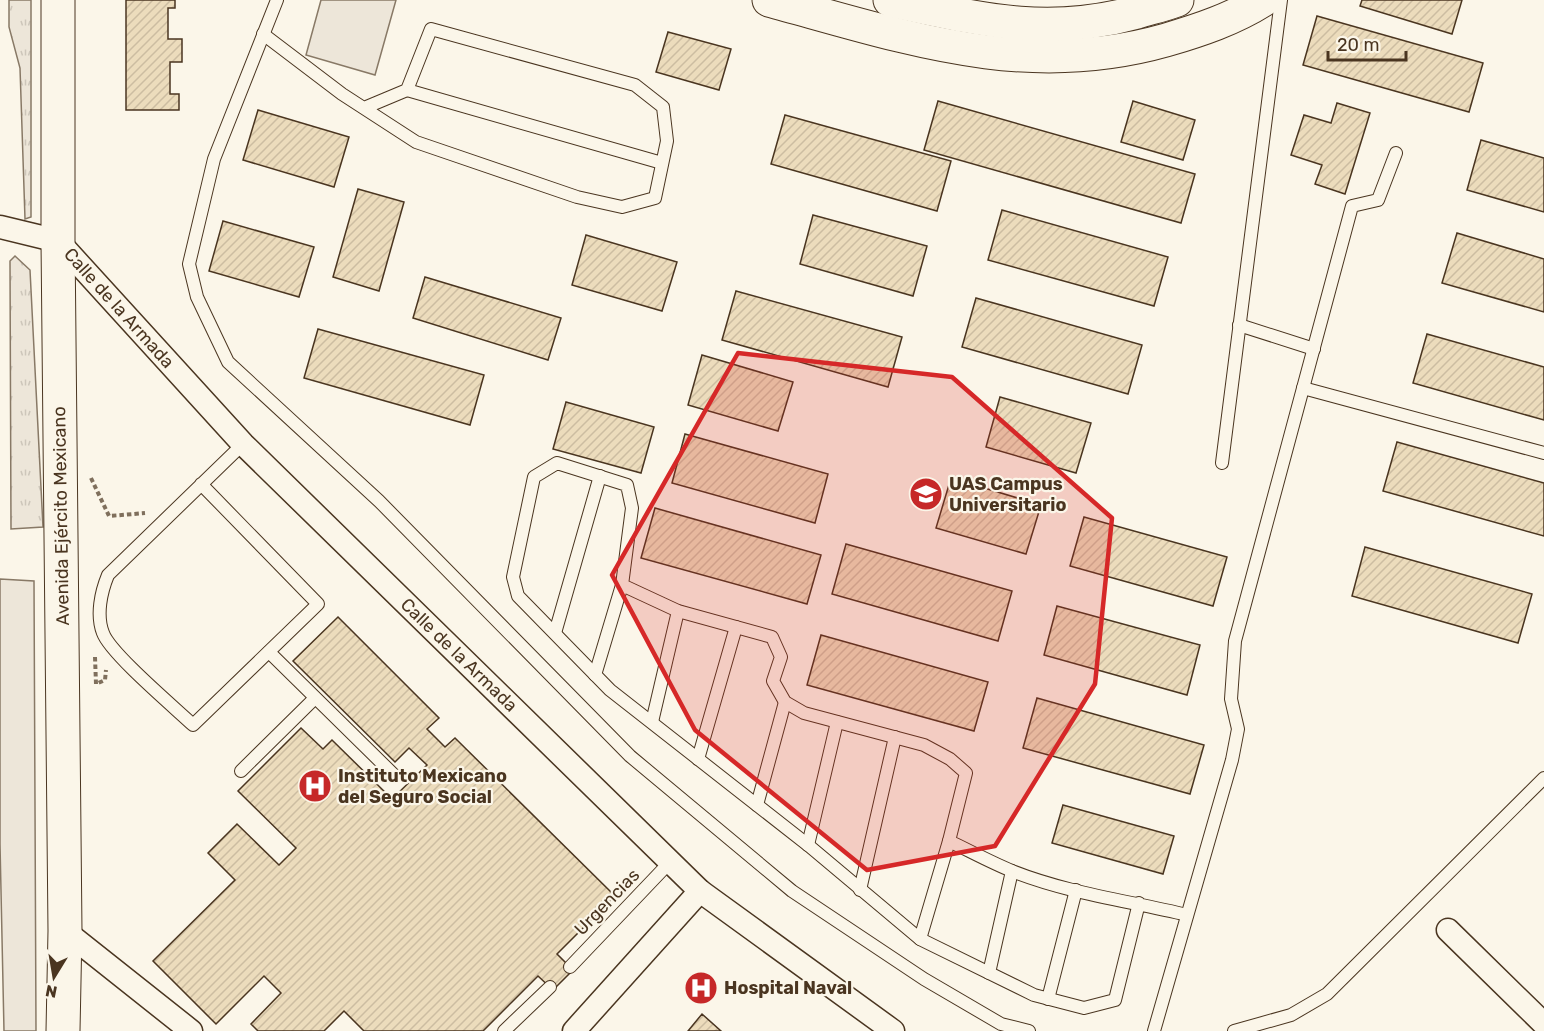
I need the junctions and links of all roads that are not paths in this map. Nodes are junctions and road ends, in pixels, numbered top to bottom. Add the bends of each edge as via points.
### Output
1 (58, 0) edge
2 (277, 0) edge
3 (769, 0) edge
4 (890, 0) edge
5 (1177, 0) edge
6 (1263, 0) edge
7 (1281, 0) edge
8 (263, 34) junction
9 (407, 90) junction
10 (364, 108) junction
11 (1396, 153) dead end
12 (662, 163) junction
13 (0, 227) edge
14 (58, 241) junction
15 (1239, 325) junction
16 (1314, 349) junction
17 (1303, 388) junction
18 (243, 444) junction
19 (1544, 453) edge
20 (1222, 463) dead end
21 (600, 476) junction
22 (201, 484) junction
23 (622, 585) junction
24 (678, 611) junction
25 (736, 627) junction
26 (555, 633) junction
27 (269, 652) junction
28 (595, 675) junction
29 (314, 699) junction
30 (785, 702) junction
31 (652, 722) junction
32 (837, 722) junction
33 (895, 737) junction
34 (698, 759) junction
35 (241, 771) dead end
36 (393, 774) dead end
37 (1544, 778) edge
38 (757, 805) junction
39 (949, 841) junction
40 (808, 845) junction
41 (670, 862) junction
42 (1012, 871) junction
43 (860, 890) junction
44 (1076, 890) junction
45 (700, 891) junction
46 (1139, 903) junction
47 (1187, 915) junction
48 (1448, 930) dead end
49 (65, 931) junction
50 (920, 939) junction
51 (570, 967) dead end
52 (989, 973) junction
53 (550, 987) dead end
54 (1048, 999) junction
55 (1544, 1024) edge
56 (63, 1031) edge
57 (191, 1031) edge
58 (504, 1031) edge
59 (574, 1031) edge
60 (893, 1031) edge
61 (1029, 1031) edge
62 (1154, 1031) edge
63 (1234, 1031) edge

1 - 14 main road, Avenida Ejército Mexicano
2 - 8 lane
3 - 6 main road via 924,42 996,55 1058,58 1152,44 1240,14
4 - 5 main road via 991,22 1050,26 1106,20
7 - 15 lane
8 - 10 lane
8 - 61 lane via 213,159 189,264 197,297 228,362 379,501 630,756 792,891 924,980 1001,1024
9 - 10 lane
9 - 12 lane
9 - 12 lane via 431,29 634,85 663,107 667,141
10 - 12 lane via 416,142 577,197 622,207 655,198
11 - 16 lane via 1378,200 1352,206
13 - 14 street
14 - 18 street, Calle de la Armada
14 - 49 main road, Avenida Ejército Mexicano
15 - 16 lane
15 - 20 lane
16 - 17 lane
17 - 19 lane
17 - 47 lane via 1235,641 1231,699 1238,729
18 - 22 lane
18 - 41 street, Calle de la Armada
21 - 23 lane via 627,485 632,508
21 - 26 lane
21 - 26 lane via 557,463 534,477 513,578 518,596
22 - 27 lane via 318,604
22 - 27 lane via 108,574 100,605 103,635 193,725
23 - 24 lane
23 - 28 lane
24 - 25 lane
24 - 31 lane
25 - 30 lane via 772,637 781,657 773,681
25 - 34 lane
26 - 28 lane
27 - 29 lane
28 - 31 lane
29 - 35 lane
29 - 36 lane
30 - 32 lane
30 - 38 lane
31 - 34 lane
32 - 33 lane
32 - 40 lane
33 - 39 lane via 924,745 966,773
33 - 43 lane
34 - 38 lane
37 - 63 lane via 1328,994 1291,1015
38 - 40 lane
39 - 42 lane
39 - 50 lane
40 - 43 lane
41 - 45 street, Calle de la Armada
41 - 51 lane, Urgencias
42 - 44 lane
42 - 52 lane
43 - 50 lane
44 - 46 lane
44 - 54 lane
45 - 59 street
45 - 60 street, Calle de la Armada
46 - 47 lane
46 - 54 lane via 1115,1000 1084,1008
47 - 62 lane
48 - 55 street
49 - 56 main road, Avenida Ejército Mexicano
49 - 57 street
50 - 52 lane
52 - 54 lane
53 - 58 lane

